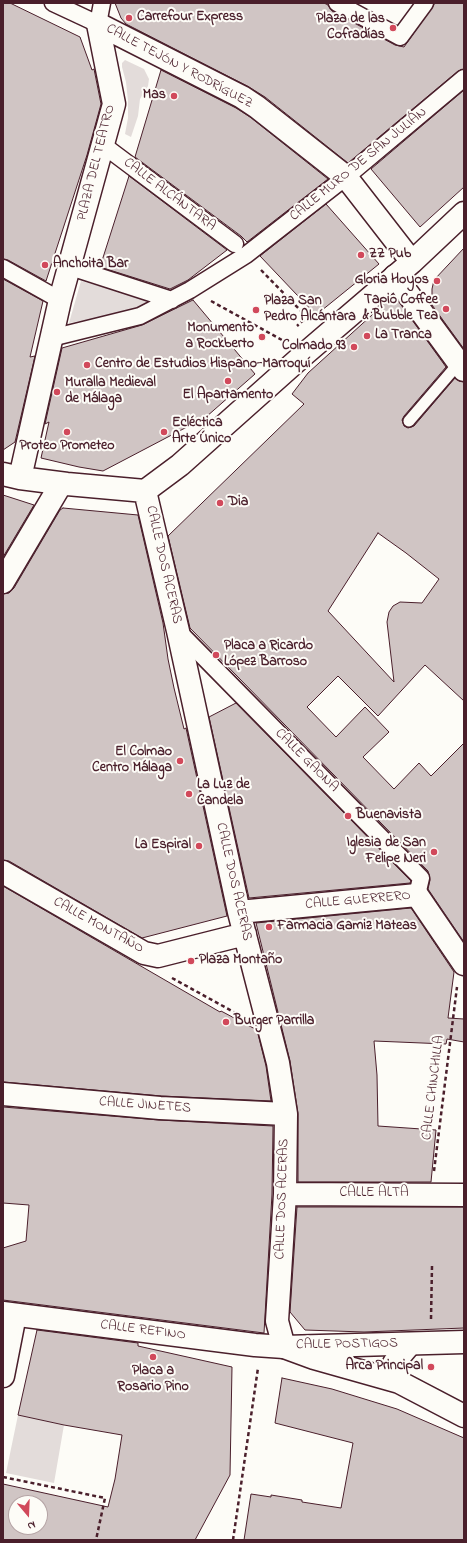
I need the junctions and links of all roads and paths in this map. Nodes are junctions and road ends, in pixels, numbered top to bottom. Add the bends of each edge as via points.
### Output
1 (53, 3) edge
2 (102, 3) edge
3 (337, 3) edge
4 (425, 3) edge
5 (98, 24) junction
6 (464, 78) edge
7 (103, 145) junction
8 (346, 177) junction
9 (464, 213) edge
10 (235, 244) dead end
11 (250, 253) junction
12 (412, 262) junction
13 (70, 267) junction
14 (3, 268) edge
15 (395, 276) junction
16 (188, 291) junction
17 (60, 300) junction
18 (172, 300) junction
19 (292, 331) dead end
20 (287, 335) dead end
21 (52, 338) junction
22 (282, 340) junction
23 (286, 344) dead end
24 (461, 367) edge
25 (409, 421) dead end
26 (12, 476) edge
27 (62, 484) junction
28 (145, 491) junction
29 (3, 582) edge
30 (178, 631) junction
31 (3, 872) edge
32 (417, 895) junction
33 (240, 912) junction
34 (245, 934) junction
35 (462, 970) edge
36 (171, 978) dead end
37 (247, 1019) dead end
38 (3, 1094) edge
39 (286, 1114) junction
40 (285, 1194) junction
41 (433, 1195) junction
42 (464, 1195) edge
43 (432, 1266) dead end
44 (9, 1314) edge
45 (431, 1323) dead end
46 (464, 1342) edge
47 (410, 1344) junction
48 (284, 1347) junction
49 (259, 1366) dead end
50 (3, 1376) edge
51 (399, 1382) junction
52 (464, 1416) edge
53 (3, 1477) edge
54 (96, 1540) edge
55 (233, 1540) edge

1 - 5 street
2 - 5 street
3 - 4 street via 400,37
5 - 7 street, PLAZA DEL TEATRO via 114,104
5 - 8 street, CALLE TEJÓN Y RODRÍGUEZ via 242,97
6 - 8 street, CALLE MURO DE SAN JULIÁN
7 - 10 street, CALLE ALCÁNTARA
7 - 13 street, PLAZA DEL TEATRO
8 - 11 street, CALLE MURO DE SAN JULIÁN
8 - 12 street, CALLE TEJÓN Y RODRÍGUEZ
9 - 12 street
11 - 16 street, CALLE MURO DE SAN JULIÁN
11 - 19 path via 306,317
12 - 15 street
13 - 17 street, PLAZA DEL TEATRO
13 - 18 street
14 - 17 street
15 - 24 street
15 - 28 street via 180,465
16 - 18 street
16 - 22 path
17 - 21 street, PLAZA DEL TEATRO
18 - 21 street via 140,316
20 - 22 path
21 - 26 street, PLAZA DEL TEATRO
22 - 23 path
24 - 25 lane
26 - 27 street
27 - 28 street
27 - 29 street
28 - 30 street, CALLE DOS ACERAS
30 - 32 street, CALLE GAONA via 421,878
30 - 33 street, CALLE DOS ACERAS
31 - 34 street, CALLE MONTAÑO via 144,953 158,956
32 - 33 street, CALLE GUERRERO
32 - 35 street, CALLE GUERRERO
33 - 34 street, CALLE DOS ACERAS
34 - 39 street, CALLE DOS ACERAS via 278,1063
35 - 41 path, CALLE CHINCHILLA
36 - 37 path
38 - 39 street, CALLE JINETES via 160,1108
39 - 40 street, CALLE DOS ACERAS
40 - 41 street, CALLE ALTA
40 - 48 street, CALLE DOS ACERAS via 277,1321
41 - 42 street, CALLE ALTA
43 - 45 path
44 - 48 street, CALLE REFINO
44 - 50 street
46 - 47 street, CALLE POSTIGOS
47 - 48 street, CALLE POSTIGOS
47 - 51 street, CALLE POSTIGOS via 394,1363
48 - 51 street
49 - 55 path
51 - 52 street
53 - 54 path via 105,1498

